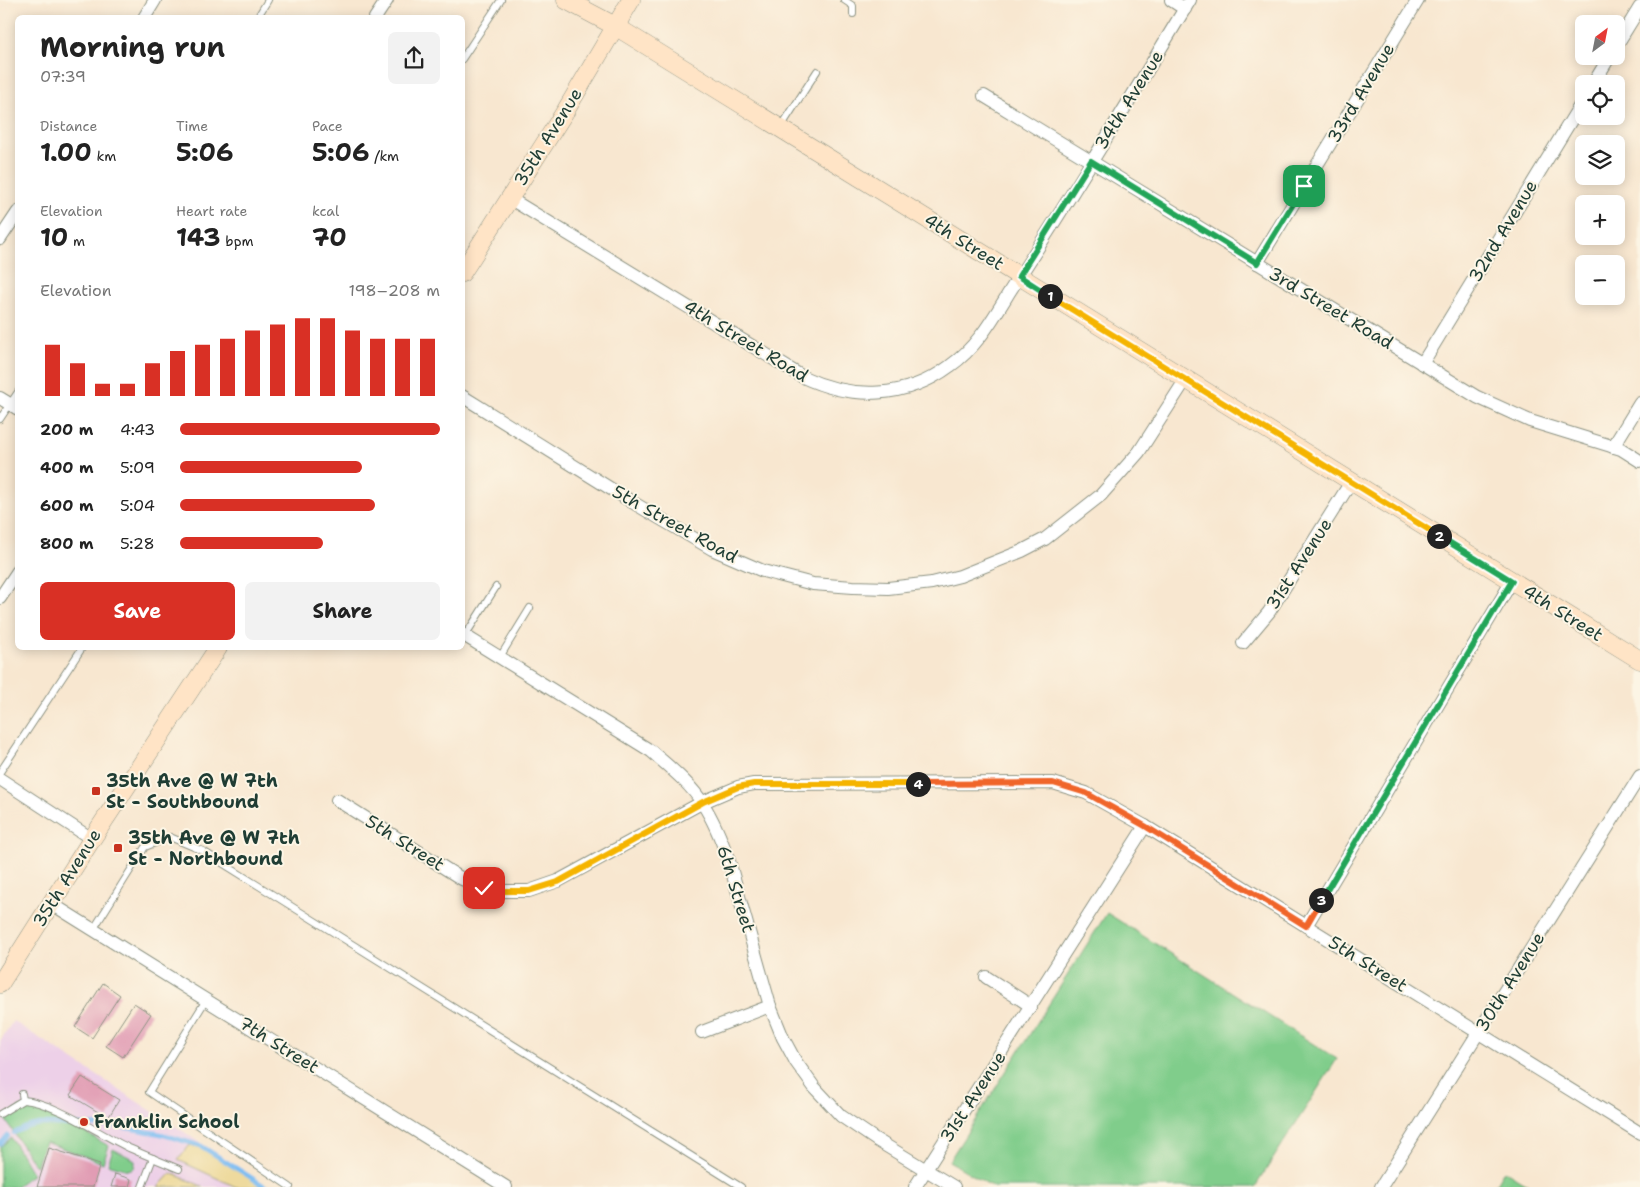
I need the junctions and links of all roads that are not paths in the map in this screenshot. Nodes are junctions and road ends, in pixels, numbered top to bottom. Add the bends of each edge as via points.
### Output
1 (155, 0) edge
2 (268, 0) edge
3 (387, 0) edge
4 (501, 0) edge
5 (566, 0) edge
6 (631, 0) edge
7 (1171, 0) edge
8 (1418, 0) edge
9 (847, 1) edge
10 (1187, 4) edge
11 (1640, 7) edge
12 (853, 14) dead end
13 (146, 15) edge
14 (259, 15) edge
15 (377, 15) edge
16 (615, 26) junction
17 (1625, 31) edge
18 (465, 54) edge
19 (817, 71) dead end
20 (984, 96) dead end
21 (1575, 114) edge
22 (780, 128) junction
23 (1091, 161) junction
24 (509, 198) junction
25 (15, 216) edge
26 (0, 239) edge
27 (1257, 263) junction
28 (465, 268) edge
29 (1019, 276) junction
30 (1422, 364) junction
31 (1186, 379) junction
32 (465, 398) edge
33 (1640, 403) edge
34 (9, 404) edge
35 (0, 419) edge
36 (1613, 447) junction
37 (1640, 461) edge
38 (1351, 482) junction
39 (15, 576) edge
40 (1512, 581) junction
41 (496, 587) dead end
42 (0, 598) edge
43 (530, 608) dead end
44 (465, 634) edge
45 (465, 636) edge
46 (1243, 642) dead end
47 (81, 650) edge
48 (217, 650) edge
49 (500, 657) junction
50 (1640, 660) edge
51 (0, 772) edge
52 (1640, 776) edge
53 (0, 779) edge
54 (337, 800) dead end
55 (703, 802) junction
56 (1145, 826) junction
57 (92, 839) junction
58 (52, 904) junction
59 (1306, 926) junction
60 (93, 930) junction
61 (986, 978) dead end
62 (0, 984) edge
63 (206, 1000) junction
64 (770, 1006) junction
65 (1031, 1006) junction
66 (702, 1032) dead end
67 (1478, 1033) junction
68 (0, 1114) edge
69 (1640, 1133) edge
70 (153, 1158) junction
71 (179, 1168) dead end
72 (926, 1170) junction
73 (142, 1187) edge
74 (290, 1187) edge
75 (506, 1187) edge
76 (740, 1187) edge
77 (915, 1187) edge
78 (954, 1187) edge
79 (1381, 1187) edge

1 - 13 street
2 - 14 lane
3 - 15 street
4 - 18 lane
5 - 16 main road, 4th Street
6 - 16 main road, 35th Avenue
7 - 10 street
8 - 27 street, 33rd Avenue
9 - 12 lane via 853,6
10 - 23 street, 34th Avenue
11 - 17 street
16 - 22 main road, 4th Street
16 - 24 main road, 35th Avenue
19 - 22 lane
20 - 23 street, 3rd Street Road
21 - 30 street, 32nd Avenue
22 - 29 main road, 4th Street
23 - 27 street, 3rd Street Road
23 - 29 street, 34th Avenue
24 - 28 main road, 35th Avenue
24 - 29 street, 4th Street Road via 804,376 848,392 896,391 914,386 950,366 982,335
25 - 26 street
27 - 30 street, 3rd Street Road
29 - 31 main road, 4th Street
30 - 36 street, 3rd Street Road via 1477,397 1530,421
31 - 32 street, 5th Street Road via 1139,452 1101,495 1045,539 1022,552 960,576 888,588 813,584 763,571 712,549
31 - 38 main road, 4th Street
33 - 36 street
34 - 35 lane
36 - 37 street, 3rd Street Road
38 - 40 main road, 4th Street
38 - 46 street, 31st Avenue via 1268,612
39 - 42 street
40 - 50 main road, 4th Street
40 - 59 street
41 - 44 lane
43 - 49 lane
45 - 49 street, 6th Street
47 - 51 lane
48 - 57 main road, 35th Avenue
49 - 55 street, 6th Street via 651,751
52 - 67 street, 30th Avenue
53 - 57 street
54 - 55 street, 5th Street via 462,879 500,891 529,891 558,882
55 - 56 street, 5th Street via 754,784 1053,783 1086,793
55 - 64 street, 6th Street via 729,861
56 - 59 street, 5th Street
56 - 65 street, 31st Avenue
57 - 58 main road, 35th Avenue
58 - 60 street, 7th Street
58 - 62 main road, 35th Avenue
59 - 67 street, 5th Street
60 - 63 street, 7th Street
60 - 76 lane via 145,848 170,837 203,851
61 - 65 street
63 - 74 lane via 149,1092
63 - 75 street, 7th Street
64 - 66 street
64 - 72 street, 6th Street via 796,1062 841,1116
65 - 72 street, 31st Avenue
67 - 69 street, 5th Street
67 - 79 street, 30th Avenue
68 - 70 lane via 23,1097 35,1100
70 - 71 lane
70 - 73 lane
72 - 77 street, 31st Avenue
72 - 78 street, 6th Street

